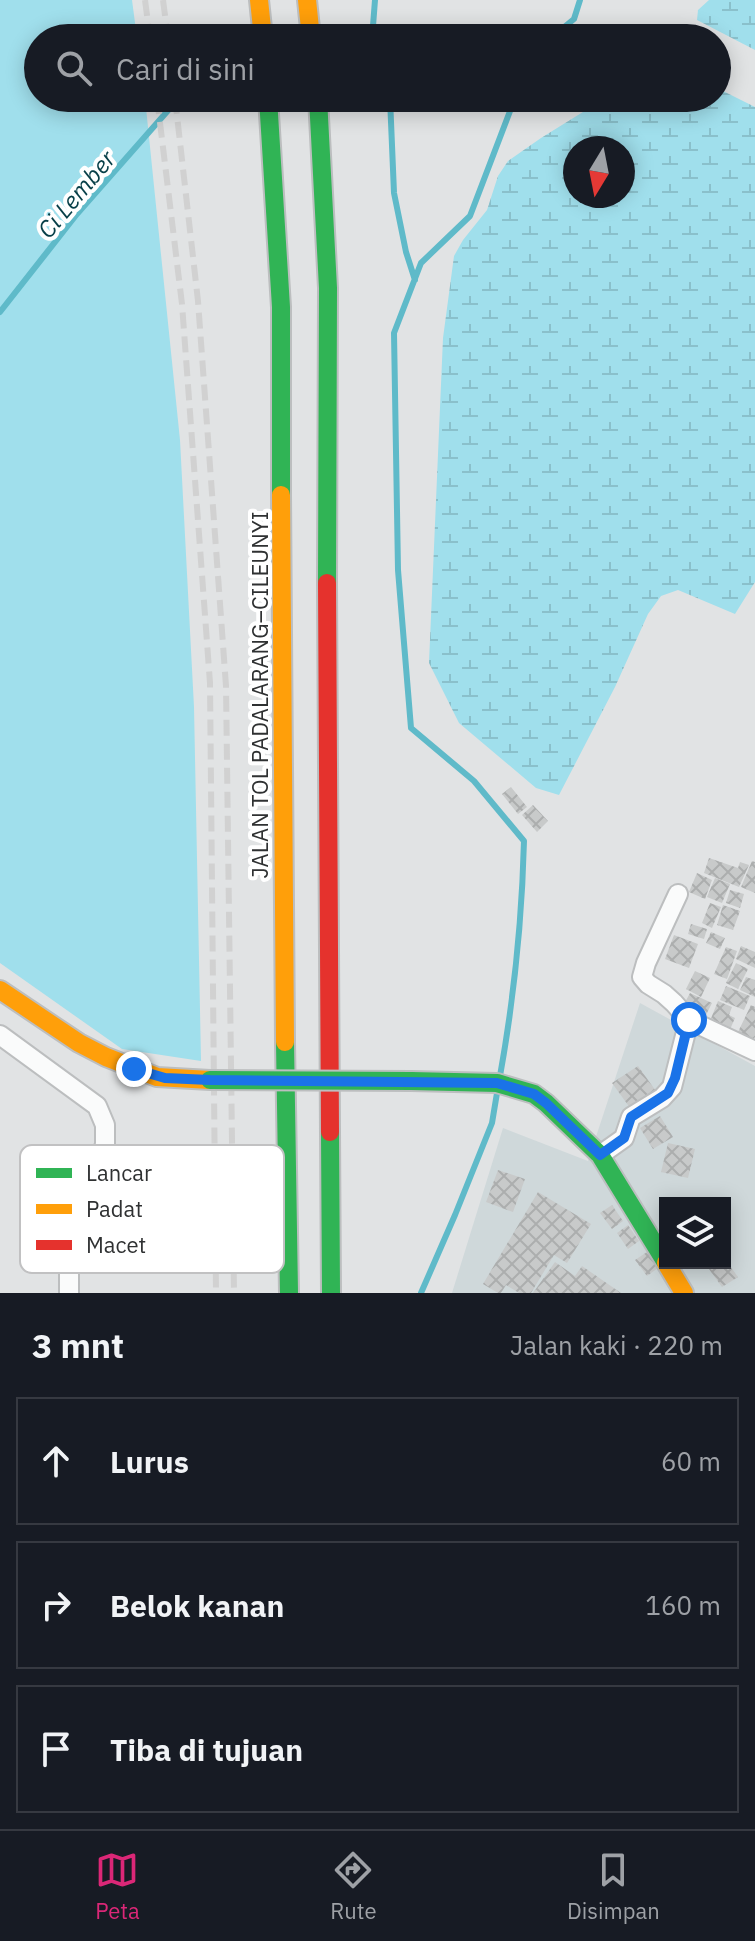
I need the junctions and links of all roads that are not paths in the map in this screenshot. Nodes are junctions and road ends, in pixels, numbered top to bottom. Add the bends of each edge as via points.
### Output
1 (259, 0) edge
2 (307, 0) edge
3 (262, 24) edge
4 (310, 24) edge
5 (269, 112) edge
6 (319, 112) edge
7 (678, 894) dead end
8 (0, 990) edge
9 (689, 1020) junction
10 (0, 1035) edge
11 (755, 1051) edge
12 (105, 1145) edge
13 (600, 1155) junction
14 (659, 1251) edge
15 (670, 1269) edge
16 (289, 1293) edge
17 (331, 1293) edge
18 (684, 1293) edge

1 - 3 main road
2 - 4 main road
5 - 16 main road, JALAN TOL PADALARANG–CILEUNYI via 281,307
6 - 17 main road via 328,288
7 - 9 street via 642,977
8 - 13 main road, bridge via 79,1043 157,1077 497,1083 534,1094
9 - 11 street
9 - 13 street via 668,1093 631,1117 624,1138
10 - 12 street via 97,1106 105,1125
13 - 14 main road
15 - 18 main road

